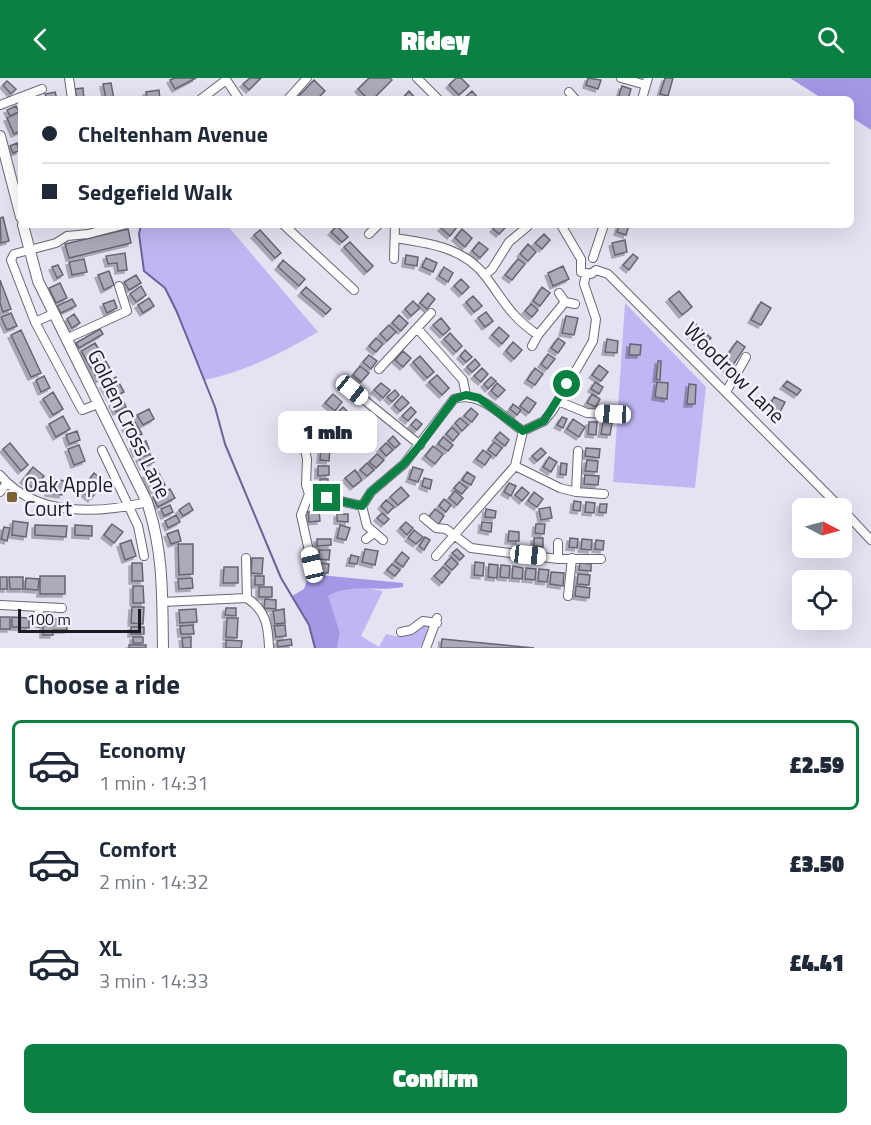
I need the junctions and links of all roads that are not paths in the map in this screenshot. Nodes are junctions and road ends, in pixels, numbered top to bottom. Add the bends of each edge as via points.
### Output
1 (69, 78) edge
2 (307, 78) edge
3 (417, 78) edge
4 (621, 78) edge
5 (225, 79) edge
6 (647, 82) edge
7 (42, 90) dead end
8 (25, 96) edge
9 (72, 96) edge
10 (205, 96) edge
11 (237, 96) edge
12 (291, 96) edge
13 (435, 96) edge
14 (18, 99) edge
15 (0, 105) edge
16 (0, 136) edge
17 (18, 203) edge
18 (24, 228) edge
19 (111, 228) edge
20 (287, 228) edge
21 (375, 228) edge
22 (395, 228) edge
23 (524, 228) edge
24 (532, 228) edge
25 (563, 228) edge
26 (603, 228) edge
27 (537, 230) dead end
28 (369, 234) dead end
29 (395, 238) junction
30 (29, 250) junction
31 (593, 258) junction
32 (394, 259) dead end
33 (581, 259) junction
34 (596, 270) junction
35 (586, 274) junction
36 (484, 275) junction
37 (119, 286) dead end
38 (354, 290) dead end
39 (559, 293) dead end
40 (565, 302) junction
41 (575, 304) dead end
42 (431, 313) dead end
43 (53, 314) junction
44 (35, 322) junction
45 (417, 328) junction
46 (538, 335) junction
47 (66, 339) junction
48 (532, 346) dead end
49 (746, 357) dead end
50 (379, 369) dead end
51 (352, 390) dead end
52 (726, 392) junction
53 (466, 395) junction
54 (558, 401) junction
55 (98, 404) junction
56 (613, 414) dead end
57 (523, 431) junction
58 (302, 436) dead end
59 (420, 445) junction
60 (102, 450) dead end
61 (578, 451) dead end
62 (515, 466) junction
63 (0, 475) edge
64 (7, 483) junction
65 (0, 492) edge
66 (576, 492) junction
67 (307, 494) junction
68 (604, 494) dead end
69 (830, 498) edge
70 (147, 501) junction
71 (128, 506) junction
72 (362, 506) junction
73 (424, 518) dead end
74 (852, 520) edge
75 (374, 532) junction
76 (453, 534) junction
77 (366, 539) dead end
78 (383, 540) dead end
79 (871, 540) edge
80 (558, 543) dead end
81 (144, 556) dead end
82 (436, 556) dead end
83 (246, 558) dead end
84 (572, 558) junction
85 (558, 559) junction
86 (601, 559) dead end
87 (312, 565) dead end
88 (568, 596) dead end
89 (247, 598) junction
90 (162, 602) junction
91 (0, 605) edge
92 (39, 608) junction
93 (62, 608) dead end
94 (38, 623) dead end
95 (401, 632) dead end
96 (428, 646) edge
97 (269, 647) edge
98 (163, 648) edge

1 - 9 street
2 - 12 street
3 - 13 street
4 - 6 street
5 - 10 street
5 - 11 street
7 - 8 street
14 - 15 street
16 - 17 main road
18 - 30 main road, Golden Cross Lane
19 - 30 street via 67,236
20 - 38 street
21 - 28 street
22 - 29 street
23 - 36 street
24 - 27 street
25 - 33 street
26 - 31 street
29 - 32 street
29 - 36 street via 447,248
30 - 43 main road, Golden Cross Lane
30 - 44 street via 14,254 11,260
31 - 33 street
31 - 34 street
33 - 35 street via 580,266
34 - 35 street
34 - 52 street, Woodrow Lane via 608,274
35 - 54 street via 584,284 596,319 593,341
36 - 46 street via 502,304
37 - 47 street via 127,311
39 - 40 street
40 - 41 street
40 - 46 street
42 - 45 street
43 - 44 street
43 - 47 main road, Golden Cross Lane
44 - 55 street via 82,410
45 - 50 street
45 - 53 street via 463,380
46 - 48 street
47 - 55 main road, Golden Cross Lane
49 - 52 street
51 - 59 street
52 - 69 street, Woodrow Lane
53 - 57 street via 479,398
53 - 59 street via 454,399
54 - 56 street via 587,413
54 - 57 street via 544,421
55 - 70 main road, Golden Cross Lane
57 - 62 street
58 - 67 street via 308,459
59 - 72 street via 371,492
60 - 71 street
61 - 66 street
62 - 66 street via 560,493
62 - 76 street
63 - 64 street
64 - 65 street
64 - 71 street via 43,505 62,509
66 - 68 street
67 - 72 street
67 - 87 street via 301,514
70 - 71 street
70 - 90 main road, Golden Cross Lane via 158,534
71 - 81 street via 138,526
72 - 75 street via 367,526
73 - 76 street
74 - 79 street, Woodrow Lane
75 - 77 street
75 - 78 street
76 - 82 street
76 - 85 street via 471,548
80 - 85 street
83 - 89 street
84 - 85 street
84 - 86 street
84 - 88 street
89 - 90 street
89 - 97 street via 258,606 268,622
90 - 98 main road, Golden Cross Lane
91 - 92 street
92 - 93 street
92 - 94 street
95 - 96 street via 423,621 437,620

